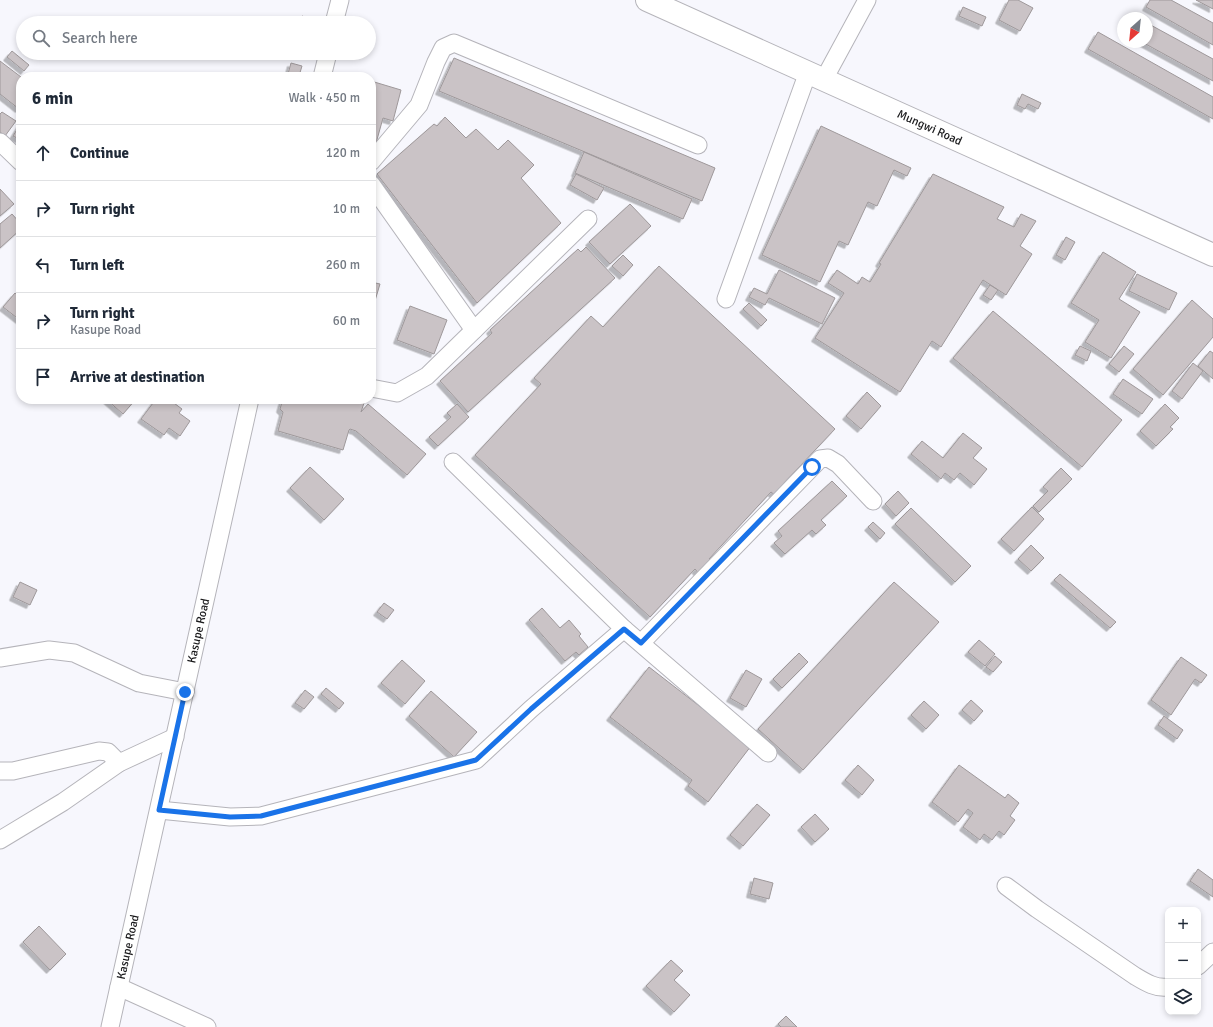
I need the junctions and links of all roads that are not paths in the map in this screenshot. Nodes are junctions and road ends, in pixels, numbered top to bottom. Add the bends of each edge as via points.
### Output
1 (340, 0) edge
2 (646, 0) edge
3 (673, 0) edge
4 (867, 0) edge
5 (336, 16) edge
6 (326, 60) edge
7 (818, 71) junction
8 (323, 72) edge
9 (0, 142) edge
10 (698, 145) dead end
11 (376, 156) edge
12 (16, 157) edge
13 (376, 191) edge
14 (588, 219) dead end
15 (1213, 244) edge
16 (1213, 255) edge
17 (726, 299) dead end
18 (474, 330) junction
19 (376, 389) edge
20 (249, 404) edge
21 (453, 462) dead end
22 (873, 501) dead end
23 (624, 629) junction
24 (641, 643) junction
25 (0, 658) edge
26 (185, 692) junction
27 (175, 737) junction
28 (768, 752) dead end
29 (119, 762) junction
30 (0, 770) edge
31 (159, 810) junction
32 (0, 840) edge
33 (1006, 886) dead end
34 (1213, 952) edge
35 (1201, 963) edge
36 (119, 987) junction
37 (1165, 988) edge
38 (110, 1027) edge
39 (207, 1027) edge

1 - 5 street
2 - 7 main road, Mungwi Road
3 - 7 main road, Mungwi Road
4 - 7 street
6 - 8 street
7 - 15 main road, Mungwi Road
7 - 16 main road, Mungwi Road
7 - 17 street
9 - 12 street
10 - 11 street via 454,43 443,48 419,104
13 - 18 street
14 - 18 street
18 - 19 street via 427,376 397,393
20 - 26 street, Kasupe Road
21 - 23 street
22 - 24 street via 838,464 828,458 820,459
23 - 24 street
23 - 31 street via 476,760 261,816 230,817
24 - 28 street
25 - 26 street via 49,650 74,653 139,683
26 - 27 street, Kasupe Road
27 - 29 street
27 - 31 street, Kasupe Road
29 - 30 street via 108,752 99,751 14,771
29 - 32 street via 64,802
31 - 36 street, Kasupe Road
33 - 37 street via 1135,976 1150,985
34 - 35 street
36 - 38 street, Kasupe Road
36 - 39 street

